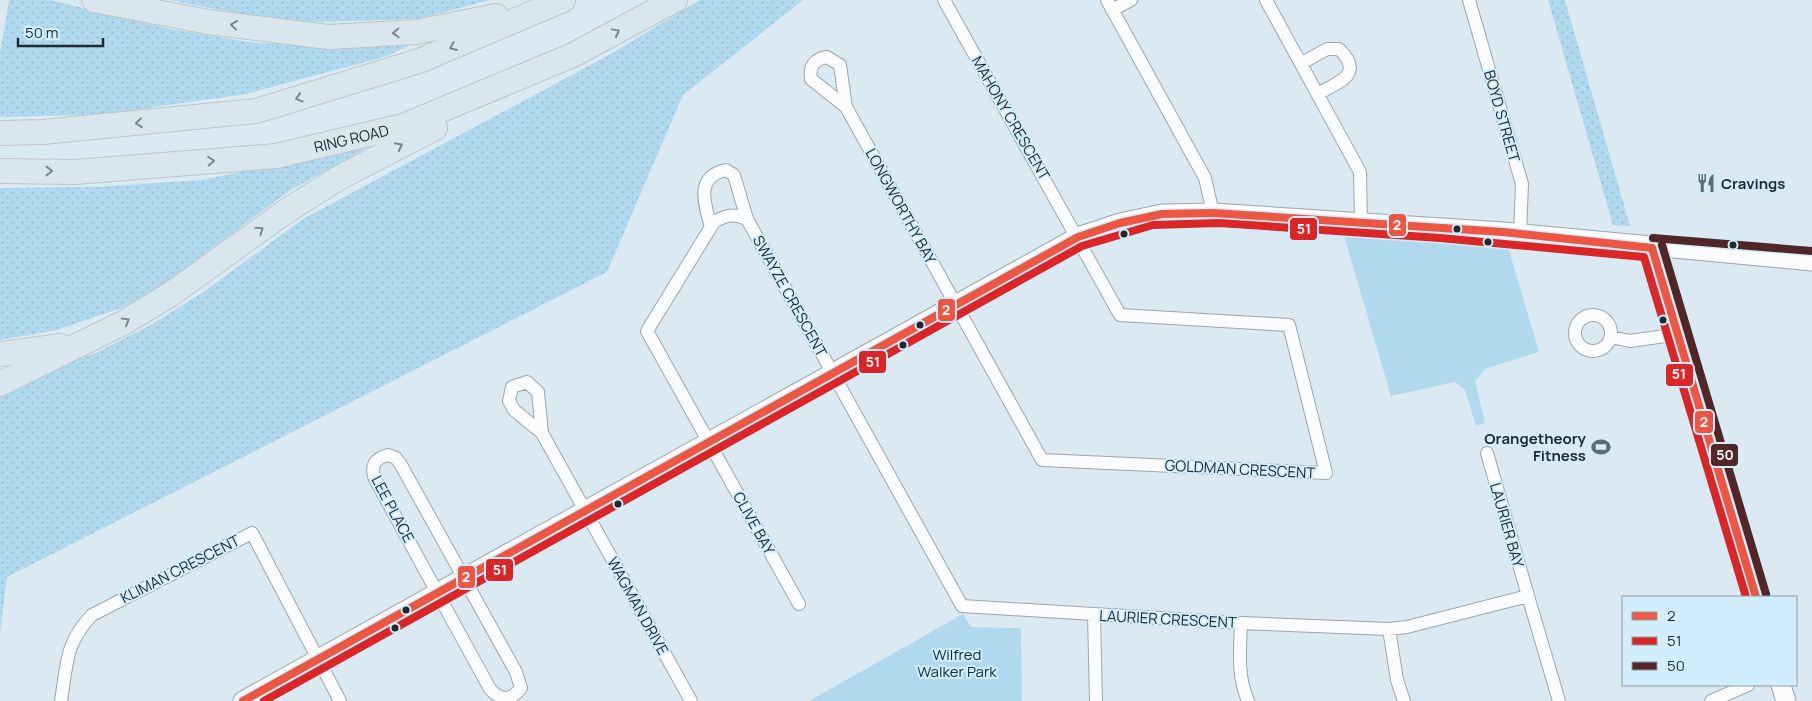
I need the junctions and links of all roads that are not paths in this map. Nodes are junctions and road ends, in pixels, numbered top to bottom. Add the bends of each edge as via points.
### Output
1 (94, 0) edge
2 (140, 0) edge
3 (546, 0) edge
4 (562, 0) edge
5 (675, 0) edge
6 (944, 0) edge
7 (1130, 0) edge
8 (1266, 0) edge
9 (1469, 0) edge
10 (1110, 5) edge
11 (208, 22) junction
12 (573, 55) junction
13 (1302, 64) junction
14 (1319, 93) junction
15 (846, 107) dead end
16 (0, 133) edge
17 (0, 171) edge
18 (1214, 213) junction
19 (747, 219) junction
20 (1361, 222) junction
21 (711, 227) junction
22 (1520, 234) junction
23 (1078, 237) junction
24 (1652, 248) junction
25 (1812, 261) edge
26 (956, 305) junction
27 (1679, 334) junction
28 (1611, 337) dead end
29 (82, 343) junction
30 (0, 354) edge
31 (832, 374) junction
32 (0, 384) edge
33 (542, 433) dead end
34 (709, 443) junction
35 (1486, 453) dead end
36 (586, 511) junction
37 (463, 577) junction
38 (437, 592) junction
39 (1528, 596) junction
40 (1756, 596) edge
41 (799, 604) dead end
42 (1094, 614) junction
43 (1241, 623) junction
44 (1389, 629) junction
45 (318, 659) junction
46 (1746, 686) edge
47 (1781, 686) edge
48 (61, 701) edge
49 (243, 701) edge
50 (340, 701) edge
51 (690, 701) edge
52 (1096, 701) edge
53 (1248, 701) edge
54 (1404, 701) edge
55 (1559, 701) edge
56 (1711, 701) edge
57 (1786, 701) edge

1 - 11 highway
2 - 11 highway
3 -> 11 highway via 487,19 416,32 328,37
4 -> 16 highway via 419,61 256,112 43,132
12 -> 5 highway, RING ROAD
6 - 23 street, MAHONY CRESCENT
7 - 10 street
8 - 13 street
9 - 22 street, BOYD STREET via 1522,184
10 - 18 street via 1205,178
17 -> 12 highway, RING ROAD via 75,172 276,156 403,126
29 -> 12 highway via 170,294 337,179
13 - 14 street
13 - 14 street via 1327,49 1339,50 1348,58 1351,69 1347,77
14 - 20 street via 1360,172
15 - 26 street, LONGWORTHY BAY
18 - 20 street
18 - 23 street via 1162,214
19 - 21 street, SWAYZE CRESCENT via 730,214
19 - 21 street, SWAYZE CRESCENT via 734,175 726,170 717,172 707,182 703,196
19 - 31 street, SWAYZE CRESCENT
20 - 22 street
21 - 34 street, SWAYZE CRESCENT via 647,331
22 - 24 street
23 - 26 street
23 - 26 street, GOLDMAN CRESCENT via 1120,315 1289,325 1326,473 1042,460
24 - 25 street
24 - 27 street
26 - 31 street
27 - 28 street via 1630,341
27 - 40 street
29 - 30 highway
29 - 32 highway
31 - 34 street
31 - 42 street, LAURIER CRESCENT via 962,606
33 - 36 street, WAGMAN DRIVE
34 - 36 street
34 - 41 street, CLIVE BAY
35 - 39 street, LAURIER BAY
36 - 37 street
36 - 51 street, WAGMAN DRIVE
37 - 38 street
37 - 38 street via 516,672 521,688 515,697 506,700 497,697 490,688
37 - 38 street, LEE PLACE via 401,465 388,455 379,457 372,471 375,479
38 - 45 street
39 - 44 street, LAURIER CRESCENT
39 - 55 street
42 - 43 street, LAURIER CRESCENT
42 - 52 street
43 - 44 street, LAURIER CRESCENT
43 - 53 street via 1239,668
44 - 54 street via 1397,680
45 - 48 street, KLIMAN CRESCENT via 252,533 92,614 79,628 69,648
45 - 49 street
45 - 50 street
46 - 56 street
47 - 57 street

